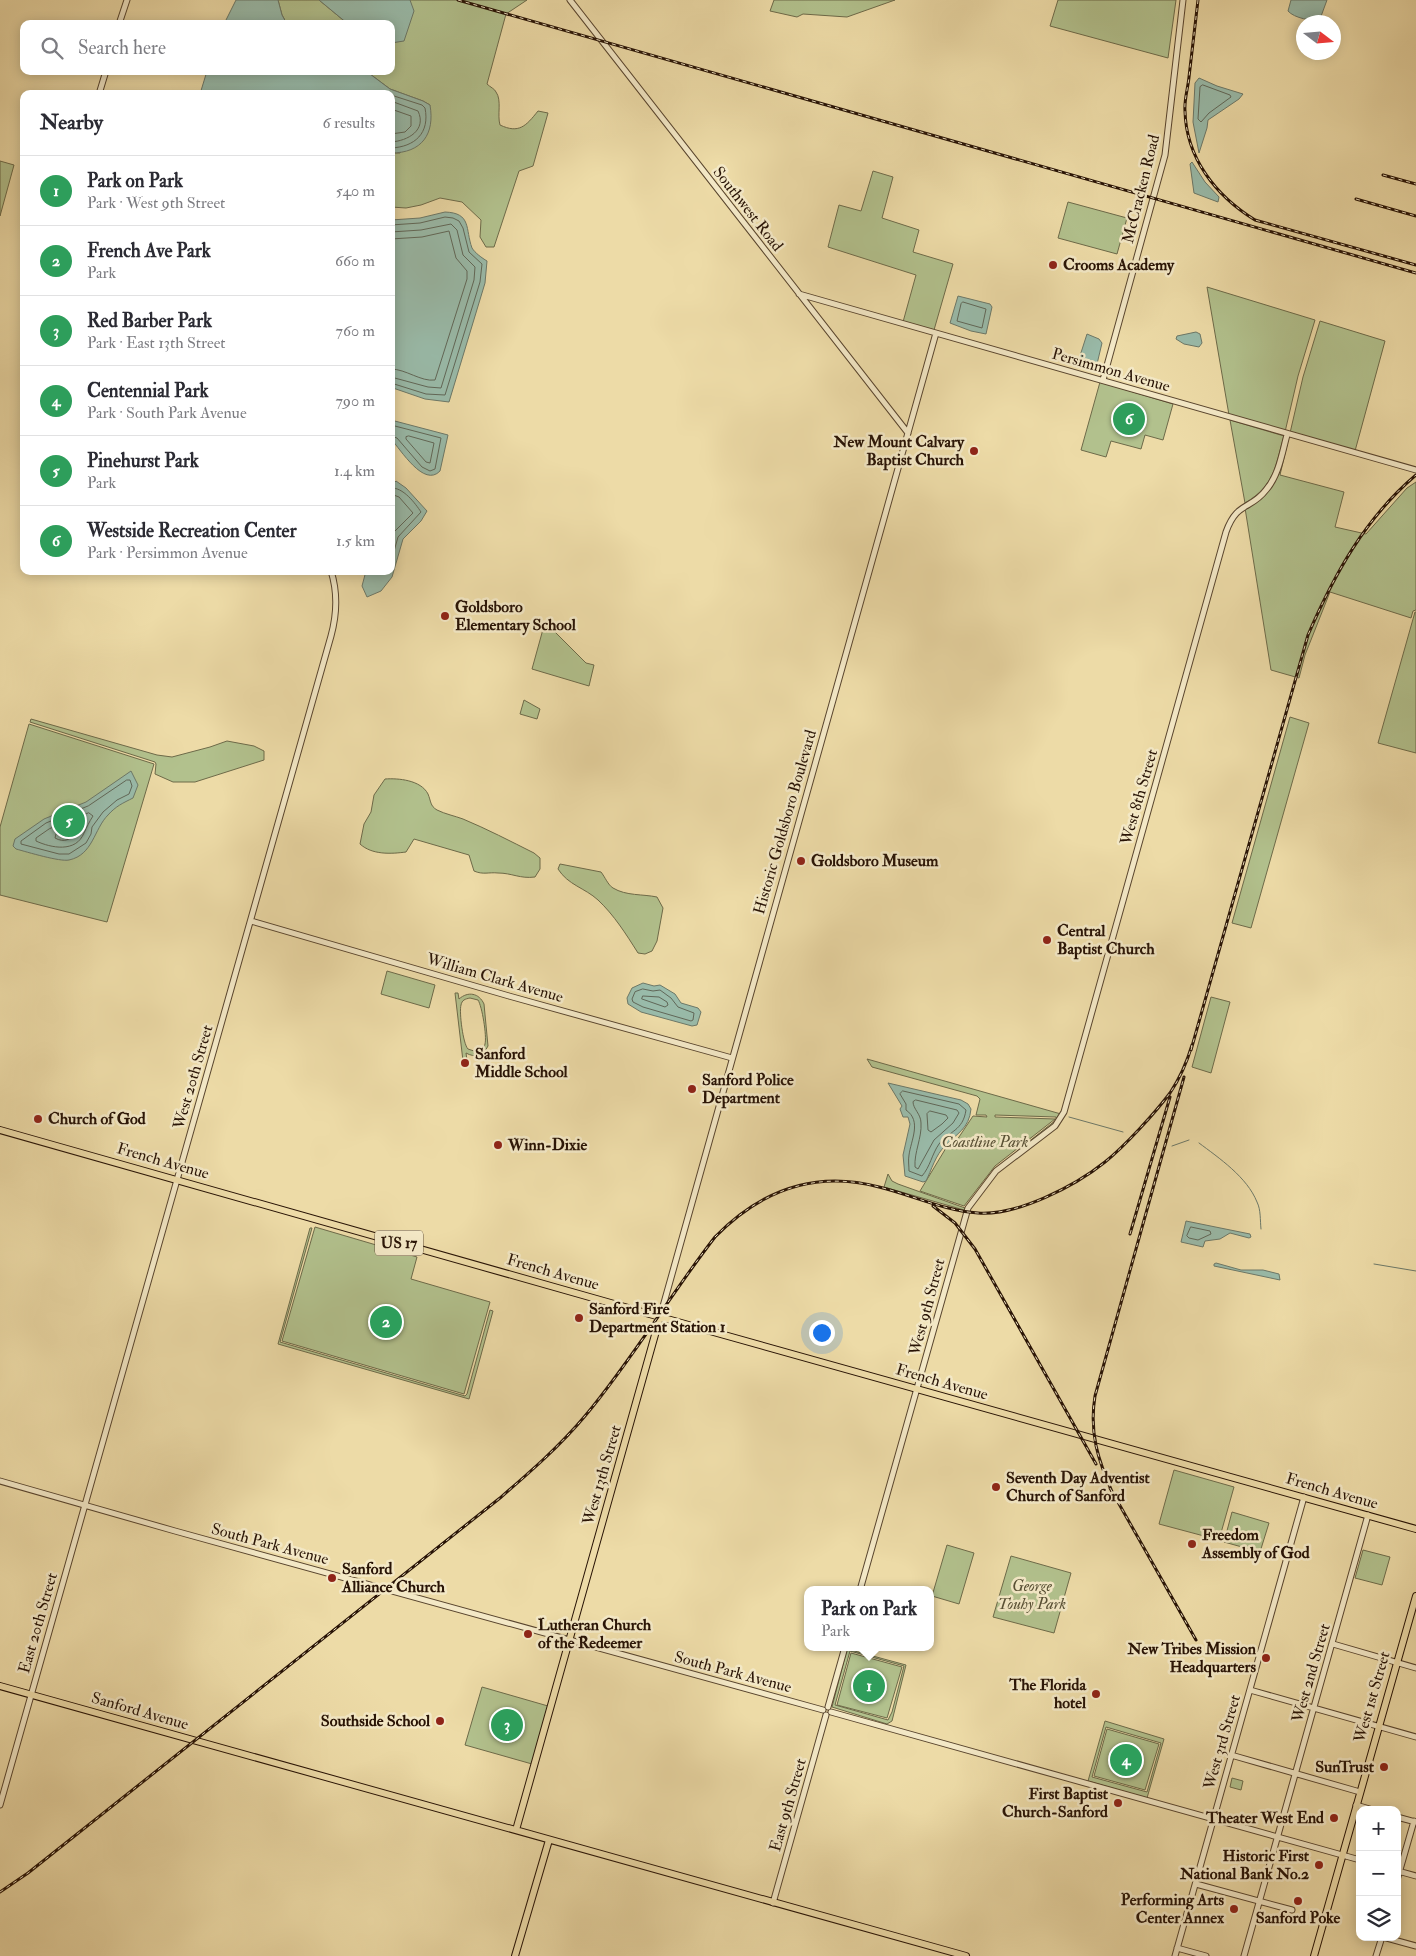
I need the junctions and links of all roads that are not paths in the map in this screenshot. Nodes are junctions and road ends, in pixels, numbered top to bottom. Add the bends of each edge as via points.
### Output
1 (126, 0) edge
2 (570, 0) edge
3 (1183, 0) edge
4 (120, 20) edge
5 (105, 75) edge
6 (100, 90) edge
7 (800, 294) junction
8 (936, 333) junction
9 (1103, 380) junction
10 (908, 433) junction
11 (1287, 435) junction
12 (1416, 470) edge
13 (333, 575) edge
14 (251, 921) junction
15 (732, 1058) junction
16 (0, 1130) edge
17 (1009, 1160) joint
18 (177, 1179) junction
19 (660, 1317) junction
20 (917, 1388) junction
21 (0, 1481) edge
22 (1304, 1498) junction
23 (84, 1505) junction
24 (1368, 1516) junction
25 (1416, 1529) edge
26 (861, 1586) edge
27 (1416, 1596) edge
28 (570, 1640) junction
29 (1333, 1644) junction
30 (843, 1651) edge
31 (1396, 1662) junction
32 (1416, 1668) edge
33 (0, 1686) edge
34 (1250, 1690) junction
35 (31, 1694) junction
36 (1314, 1708) junction
37 (827, 1711) junction
38 (1378, 1726) junction
39 (1416, 1737) edge
40 (1232, 1755) junction
41 (1296, 1773) junction
42 (1360, 1792) junction
43 (0, 1805) edge
44 (1356, 1805) junction
45 (1359, 1806) edge
46 (1401, 1818) edge
47 (1213, 1819) junction
48 (1415, 1822) edge
49 (516, 1830) junction
50 (1278, 1837) junction
51 (549, 1840) junction
52 (1342, 1855) junction
53 (1356, 1859) edge
54 (1401, 1862) edge
55 (1401, 1872) edge
56 (1416, 1876) edge
57 (1196, 1884) junction
58 (1260, 1901) junction
59 (773, 1903) junction
60 (1292, 1910) dead end
61 (1381, 1941) edge
62 (1397, 1941) edge
63 (1416, 1946) edge
64 (1178, 1948) junction
65 (515, 1956) edge
66 (966, 1956) edge
67 (1175, 1956) edge
68 (1206, 1956) edge
69 (1244, 1956) edge
70 (1314, 1956) edge
71 (1376, 1956) edge

1 - 4 street
2 - 7 street, Southwest Road
3 - 9 street, McCracken Road via 1165,155
5 - 6 street
7 - 8 street, Persimmon Avenue
7 - 10 street, Southwest Road
8 - 9 street, Persimmon Avenue
8 - 10 street, Historic Goldsboro Boulevard
9 - 11 street, Persimmon Avenue
10 - 15 street, Historic Goldsboro Boulevard
11 - 12 street, Persimmon Avenue
11 - 17 street, West 8th Street via 1275,476 1268,488 1234,514 1226,532 1064,1112 1056,1126
13 - 14 street, West 20th Street via 336,615
14 - 15 street, William Clark Avenue
14 - 18 street, West 20th Street
15 - 19 street, Historic Goldsboro Boulevard
16 - 18 main road, French Avenue / US 17
17 - 20 street, West 9th Street via 996,1171 968,1208
18 - 19 main road, French Avenue / US 17
18 - 23 street, West 20th Street
19 - 20 main road, French Avenue / US 17
19 - 28 main road, West 13th Street
20 - 22 main road, French Avenue / US 17
20 - 26 street, West 9th Street
21 - 23 street, South Park Avenue
22 - 24 main road, French Avenue / US 17
22 - 34 street, West 3rd Street
23 - 28 street, South Park Avenue
23 - 35 street, East 20th Street
24 - 25 main road, French Avenue / US 17
24 - 29 street, West 2nd Street
27 - 31 main road, West 1st Street
28 - 37 street, South Park Avenue
28 - 49 main road, West 13th Street
29 - 31 street
29 - 36 street, West 2nd Street
30 - 37 street
31 - 32 street
31 - 38 main road, West 1st Street
33 - 35 main road, Sanford Avenue
34 - 36 street
34 - 40 street, West 3rd Street
35 - 43 street, East 20th Street
35 - 49 main road, Sanford Avenue
36 - 38 street
36 - 41 street, West 2nd Street
37 - 47 street, South Park Avenue
37 - 59 street, East 9th Street
38 - 39 street
38 - 42 main road, West 1st Street
40 - 41 street
40 - 47 street, West 3rd Street
41 - 42 street
41 - 50 street, West 2nd Street
42 - 44 main road, West 1st Street
44 - 45 street
44 - 52 main road, West 1st Street
46 - 48 street
47 - 50 street, South Park Avenue
47 - 57 street, West 3rd Street
48 - 54 street
49 - 51 main road, Sanford Avenue
50 - 52 street, South Park Avenue
50 - 58 street, West 2nd Street
51 - 59 main road, Sanford Avenue
51 - 65 main road
52 - 53 street, South Park Avenue
52 - 70 main road, West 1st Street
55 - 56 street
57 - 58 street
57 - 64 street, West 3rd Street
58 - 60 street
58 - 69 street, West 2nd Street
59 - 66 main road, Sanford Avenue
61 - 71 street
62 - 63 street
64 - 67 street, West 3rd Street
64 - 68 street

